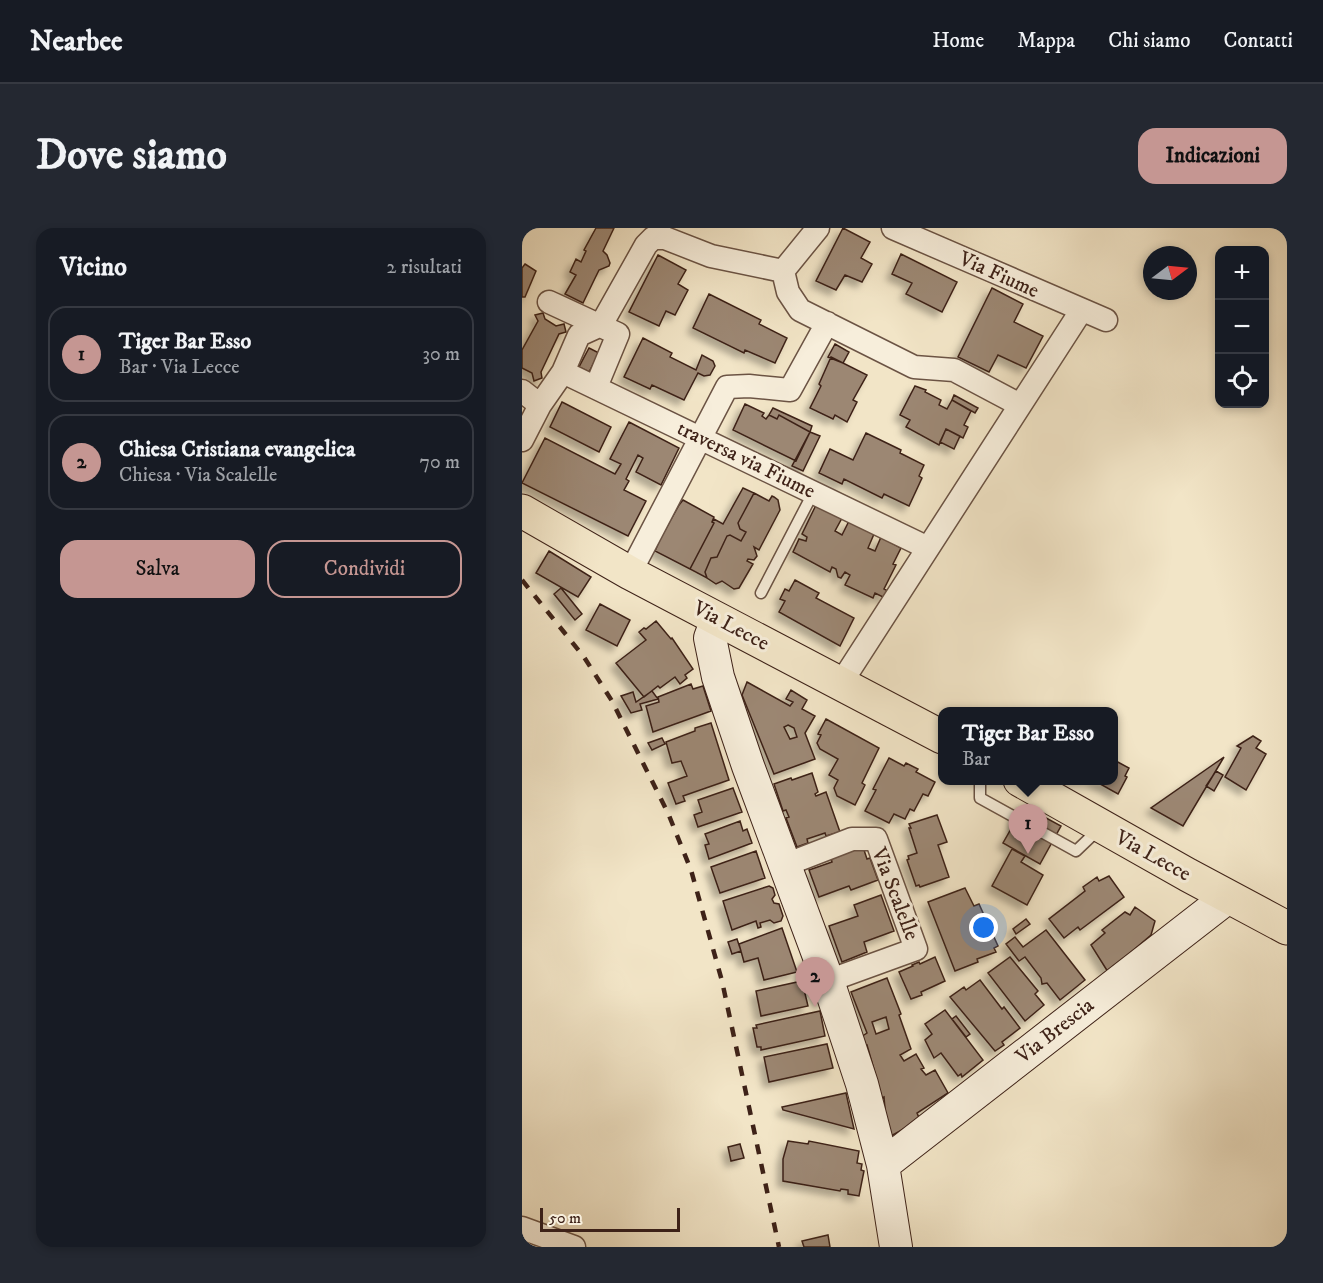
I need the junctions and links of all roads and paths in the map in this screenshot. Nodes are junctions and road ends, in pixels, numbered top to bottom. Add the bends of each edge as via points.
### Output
1 (818, 228) edge
2 (893, 228) edge
3 (783, 271) junction
4 (549, 302) dead end
5 (1081, 311) junction
6 (1106, 320) dead end
7 (826, 323) junction
8 (601, 325) junction
9 (564, 372) junction
10 (596, 387) junction
11 (522, 391) edge
12 (540, 405) junction
13 (1020, 405) junction
14 (700, 438) junction
15 (522, 440) edge
16 (813, 492) junction
17 (522, 511) edge
18 (928, 548) junction
19 (630, 573) junction
20 (761, 593) dead end
21 (717, 619) junction
22 (841, 683) junction
23 (938, 735) edge
24 (980, 785) edge
25 (1029, 785) edge
26 (1101, 827) junction
27 (785, 865) junction
28 (1228, 897) junction
29 (1287, 928) edge
30 (828, 981) junction
31 (883, 1165) junction
32 (522, 1228) edge
33 (574, 1247) edge
34 (896, 1247) edge

1 - 3 street
2 - 5 street, Via Fiume
3 - 7 street via 788,292 800,310
3 - 8 street via 711,256 665,238 653,238 645,244
4 - 8 street
5 - 6 street, Via Fiume
5 - 13 street
7 - 13 street via 914,367 954,370
7 - 14 street via 790,390 727,387
8 - 9 street via 579,335
8 - 10 street via 618,334
9 - 10 street, traversa via Fiume
9 - 12 street
10 - 14 street, traversa via Fiume
11 - 12 street
12 - 15 street
13 - 18 street
14 - 16 street, traversa via Fiume
14 - 19 street
16 - 18 street, traversa via Fiume
16 - 20 lane
17 - 19 main road, Via Lecce
18 - 22 street
19 - 21 main road, Via Lecce
21 - 22 main road, Via Lecce
21 - 27 main road via 710,638 717,677
22 - 23 main road, Via Lecce
24 - 26 lane via 980,798 1076,851
25 - 26 main road, Via Lecce
26 - 28 main road, Via Lecce
27 - 30 main road
27 - 30 street, Via Scalelle via 852,839 876,838 916,949
28 - 29 main road, Via Lecce
28 - 31 main road, Via Brescia
30 - 31 main road via 862,1084
31 - 34 main road
32 - 33 street

